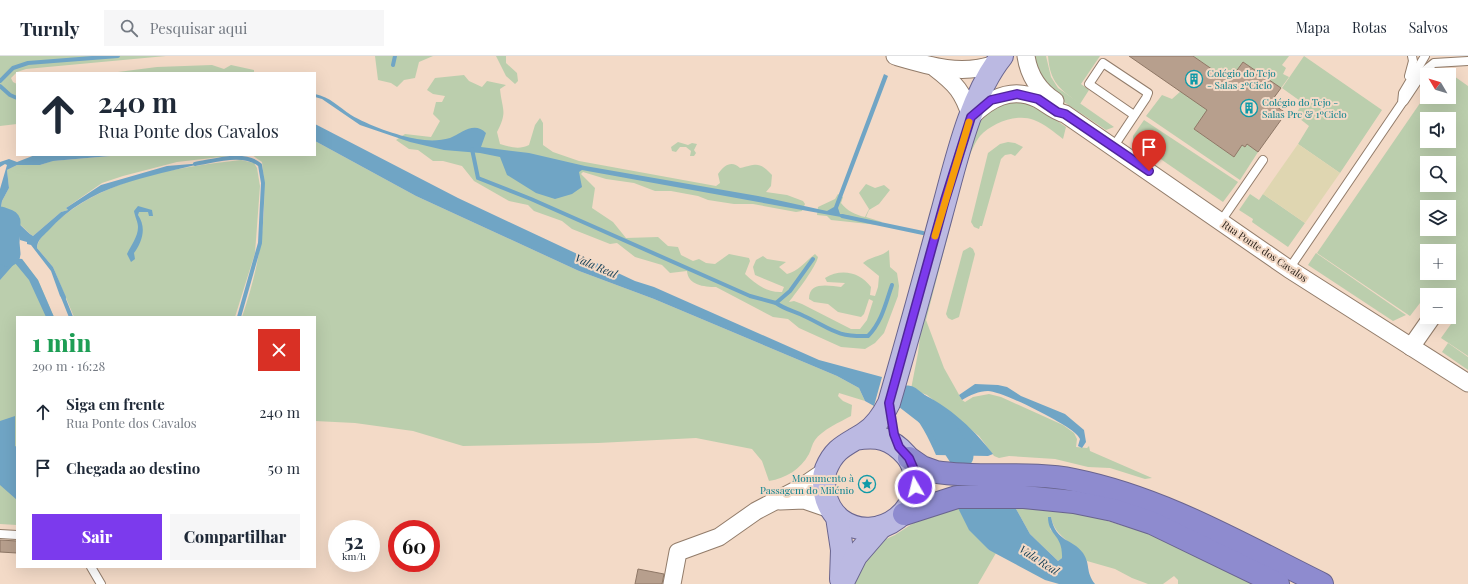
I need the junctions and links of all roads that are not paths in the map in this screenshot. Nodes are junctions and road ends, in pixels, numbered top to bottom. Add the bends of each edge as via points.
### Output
1 (895, 56) edge
2 (1026, 56) edge
3 (1413, 56) edge
4 (1424, 58) edge
5 (998, 60) edge
6 (1468, 61) edge
7 (1434, 63) junction
8 (936, 68) junction
9 (1408, 89) junction
10 (1065, 114) junction
11 (1134, 115) junction
12 (971, 117) junction
13 (1114, 146) junction
14 (1263, 160) dead end
15 (1221, 221) junction
16 (1289, 269) junction
17 (1427, 324) edge
18 (1411, 347) junction
19 (1468, 383) edge
20 (889, 403) junction
21 (855, 439) junction
22 (904, 453) junction
23 (825, 471) junction
24 (772, 502) junction
25 (834, 513) junction
26 (904, 514) junction
27 (881, 527) junction
28 (0, 534) edge
29 (16, 535) edge
30 (92, 568) edge
31 (101, 584) edge
32 (672, 584) edge
33 (841, 584) edge
34 (1278, 584) edge
35 (1322, 584) edge

1 - 8 street
2 - 10 street via 1039,89 1061,106
3 - 4 lane
3 - 9 lane
4 - 7 lane
4 - 9 lane
5 - 8 street via 970,70
5 - 12 main road via 979,93
6 - 7 lane
7 - 9 lane
8 - 12 street via 958,87
9 - 16 lane via 1403,93 1402,103
10 - 12 street via 1057,112 1038,99 1017,94 991,100
10 - 13 street, Rua Ponte dos Cavalos
11 - 11 lane via 1148,93 1103,63 1089,84
11 - 13 lane
12 - 20 main road via 945,200
13 - 15 street, Rua Ponte dos Cavalos
14 - 15 lane
15 - 16 street, Rua Ponte dos Cavalos
16 - 18 street, Rua Ponte dos Cavalos
17 - 18 street
18 - 19 street, Rua Ponte dos Cavalos
20 - 21 main road via 883,416 874,426
20 - 22 main road via 894,434
21 - 22 main road via 870,437 885,440
21 - 23 main road via 842,446 832,457
22 - 26 main road via 915,472 915,487 912,501
22 - 35 highway via 922,467 936,472 1055,477 1141,498 1196,521
23 - 24 street via 800,488
23 - 25 main road via 824,485
24 - 25 street via 804,500
24 - 32 street via 719,537 678,552
25 - 27 main road via 847,523 863,528
25 - 33 main road via 842,550
26 - 27 main road
26 - 34 highway via 957,497 1024,497 1074,502 1113,510 1152,523
27 - 33 main road via 856,556
28 - 29 lane
30 - 31 lane

